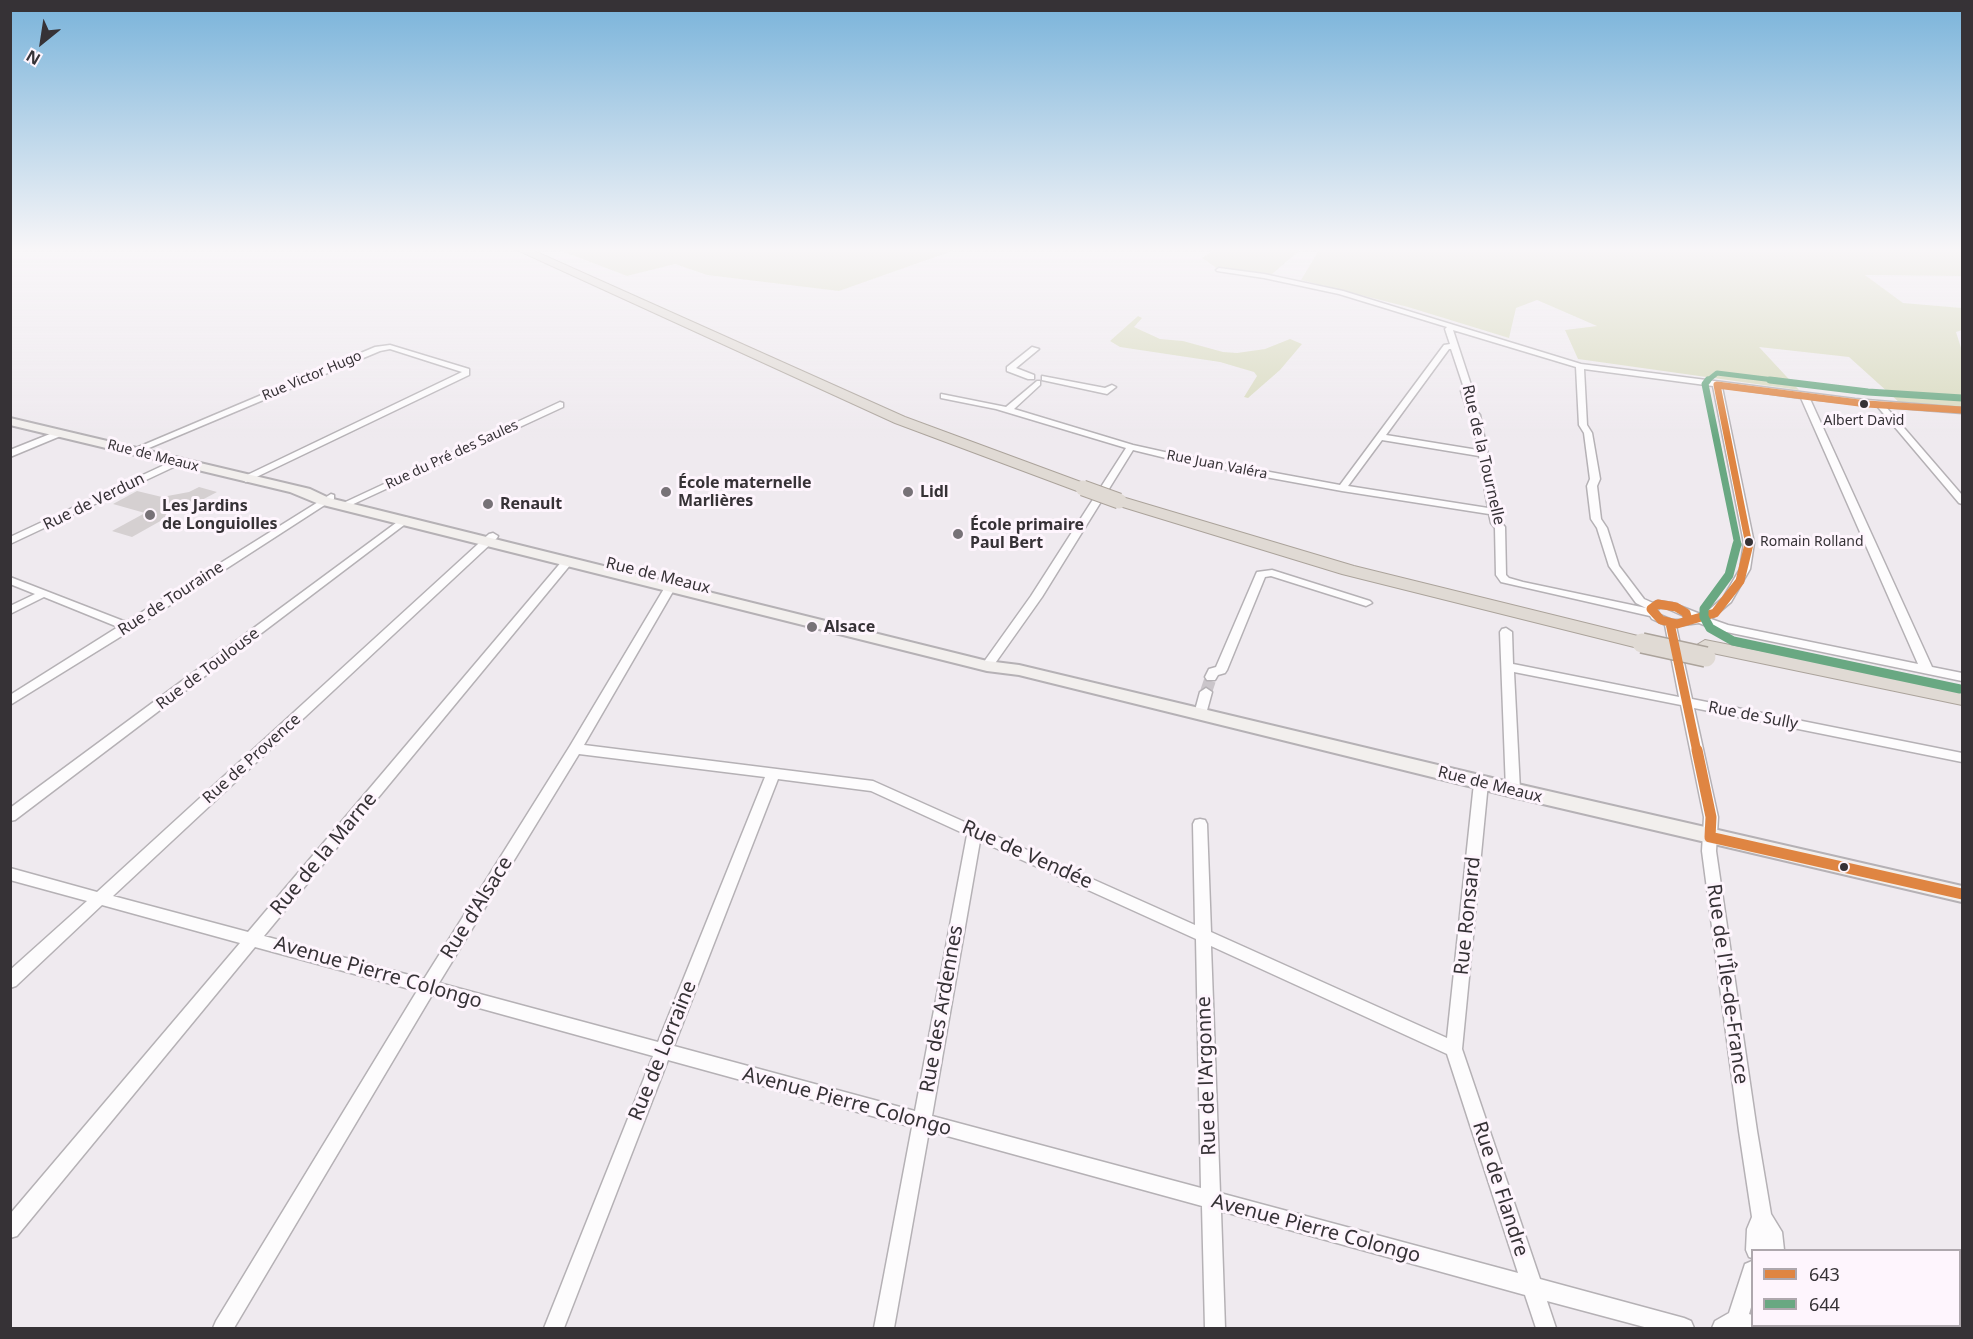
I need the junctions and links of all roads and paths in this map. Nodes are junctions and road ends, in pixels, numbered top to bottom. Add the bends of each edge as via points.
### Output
1 (661, 312) edge
2 (678, 312) edge
3 (1407, 312) edge
4 (1454, 327) junction
5 (1455, 346) junction
6 (1035, 349) dead end
7 (1580, 366) junction
8 (1034, 380) junction
9 (1717, 385) junction
10 (1112, 387) dead end
11 (944, 396) dead end
12 (1805, 396) junction
13 (560, 405) dead end
14 (1880, 405) junction
15 (1008, 410) junction
16 (1961, 411) edge
17 (10, 421) edge
18 (60, 433) junction
19 (1379, 437) junction
20 (1131, 447) junction
21 (134, 451) junction
22 (10, 454) edge
23 (1483, 454) junction
24 (177, 462) junction
25 (246, 479) junction
26 (1085, 485) junction
27 (1342, 488) junction
28 (328, 499) junction
29 (1962, 501) edge
30 (348, 503) junction
31 (1495, 512) junction
32 (404, 520) junction
33 (490, 538) junction
34 (10, 542) edge
35 (567, 562) junction
36 (10, 580) edge
37 (673, 584) junction
38 (44, 593) junction
39 (751, 603) junction
40 (1366, 603) dead end
41 (1653, 610) junction
42 (10, 611) edge
43 (1715, 613) junction
44 (1691, 618) junction
45 (1670, 623) junction
46 (129, 627) junction
47 (1729, 628) junction
48 (1506, 632) dead end
49 (1706, 652) junction
50 (989, 662) junction
51 (1508, 667) junction
52 (1927, 670) junction
53 (1211, 677) tunnel mouth
54 (1962, 677) edge
55 (1206, 692) tunnel mouth
56 (1962, 698) edge
57 (10, 700) edge
58 (1687, 703) junction
59 (1962, 710) edge
60 (1200, 714) junction
61 (575, 749) junction
62 (1962, 757) edge
63 (773, 774) junction
64 (1481, 783) junction
65 (1513, 790) junction
66 (10, 816) edge
67 (1200, 824) dead end
68 (975, 831) junction
69 (1710, 837) junction
70 (10, 874) edge
71 (1962, 894) edge
72 (101, 897) junction
73 (1203, 935) junction
74 (253, 938) junction
75 (10, 981) edge
76 (428, 987) junction
77 (1454, 1049) junction
78 (663, 1051) junction
79 (921, 1122) junction
80 (1212, 1201) junction
81 (1762, 1217) junction
82 (10, 1229) edge
83 (1756, 1249) edge
84 (1774, 1249) edge
85 (1751, 1276) edge
86 (1533, 1287) junction
87 (1741, 1325) edge
88 (223, 1329) edge
89 (554, 1329) edge
90 (884, 1329) edge
91 (1215, 1329) edge
92 (1546, 1329) edge
93 (1684, 1329) edge
94 (1760, 1329) edge

1 - 26 highway via 900,420
2 - 26 highway via 906,414
3 - 4 street
4 - 5 street, Rue de la Tournelle via 1449,329
4 - 7 street
5 - 19 street via 1447,347
5 - 23 street, Rue de la Tournelle via 1468,388 1465,391 1476,415
6 - 8 street via 1010,369
7 - 9 street
7 - 41 street via 1583,425 1588,433 1595,479 1592,486 1596,519 1614,566 1640,601
8 - 10 street via 1044,382 1045,378 1107,392
8 - 15 street
9 - 12 street
9 - 43 street via 1749,548 1740,581
11 - 15 street, Rue Juan Valéra
12 - 14 street
12 - 52 street
13 - 30 street, Rue du Pré des Saules
14 - 16 street
14 - 29 street
15 - 20 street, Rue Juan Valéra
17 - 18 main road, Rue de Meaux
18 - 21 main road, Rue de Meaux
18 - 22 street
19 - 23 street
19 - 27 street
20 - 27 street, Rue Juan Valéra
20 - 50 street via 1036,597
21 - 24 main road, Rue de Meaux
21 - 25 street, Rue Victor Hugo via 378,349 390,347 466,371 465,375
23 - 31 street, Rue de la Tournelle
24 - 25 main road, Rue de Meaux
24 - 34 street, Rue de Verdun
25 - 28 main road, Rue de Meaux
26 - 49 highway, bridge via 1348,570
27 - 31 street, Rue Juan Valéra
28 - 30 main road, Rue de Meaux
28 - 46 street, Rue de Touraine
30 - 32 main road, Rue de Meaux
30 - 33 main road, Rue de Meaux
31 - 41 street, Rue de la Tournelle via 1500,527 1501,575 1505,580
32 - 33 main road, Rue de Meaux
32 - 66 street, Rue de Toulouse
33 - 35 main road, Rue de Meaux
33 - 37 main road, Rue de Meaux
33 - 72 street, Rue de Provence
35 - 37 main road, Rue de Meaux
35 - 74 street, Rue de la Marne
36 - 38 street
37 - 39 main road, Rue de Meaux
37 - 39 main road, Rue de Meaux via 710,597
37 - 61 street, Rue d'Alsace
38 - 42 street
38 - 46 street
39 - 50 main road, Rue de Meaux
40 - 53 street via 1272,573 1261,573 1221,670
41 - 44 street via 1668,604
41 - 45 street
43 - 44 street
43 - 47 street
44 - 45 street
44 - 47 street
45 - 58 street, Rue de l'Île-de-France
46 - 57 street, Rue de Touraine
47 - 52 street
48 - 51 street
49 - 56 highway
49 - 59 highway
50 - 60 main road, Rue de Meaux
51 - 58 street, Rue de Sully
51 - 65 street
52 - 54 street
55 - 60 street
58 - 62 street, Rue de Sully
58 - 69 street, Rue de l'Île-de-France via 1711,817
60 - 64 main road, Rue de Meaux
61 - 63 street, Rue de Vendée
61 - 76 street, Rue d'Alsace
63 - 68 street, Rue de Vendée via 873,786
63 - 78 street, Rue de Lorraine
64 - 65 main road, Rue de Meaux
64 - 77 street, Rue Ronsard
65 - 69 main road, Rue de Meaux
67 - 73 street, Rue de l'Argonne
68 - 73 street, Rue de Vendée
68 - 79 street, Rue des Ardennes
69 - 71 main road, Rue de Meaux
69 - 81 street, Rue de l'Île-de-France via 1709,852
70 - 72 street, Avenue Pierre Colongo
72 - 74 street, Avenue Pierre Colongo
72 - 75 street, Rue de Provence
73 - 77 street, Rue de Vendée
73 - 80 street, Rue de l'Argonne
74 - 76 street, Avenue Pierre Colongo
74 - 82 street, Rue de la Marne
76 - 78 street, Avenue Pierre Colongo
76 - 88 street, Rue d'Alsace
77 - 86 street, Rue de Flandre
78 - 79 street, Avenue Pierre Colongo
78 - 89 street, Rue de Lorraine
79 - 80 street, Avenue Pierre Colongo
79 - 90 street, Rue des Ardennes
80 - 86 street, Avenue Pierre Colongo
80 - 91 street, Rue de l'Argonne
81 - 83 street
81 - 84 street via 1772,1232
85 - 87 street
86 - 92 street, Rue de Flandre
86 - 93 street, Avenue Pierre Colongo
87 - 94 street

